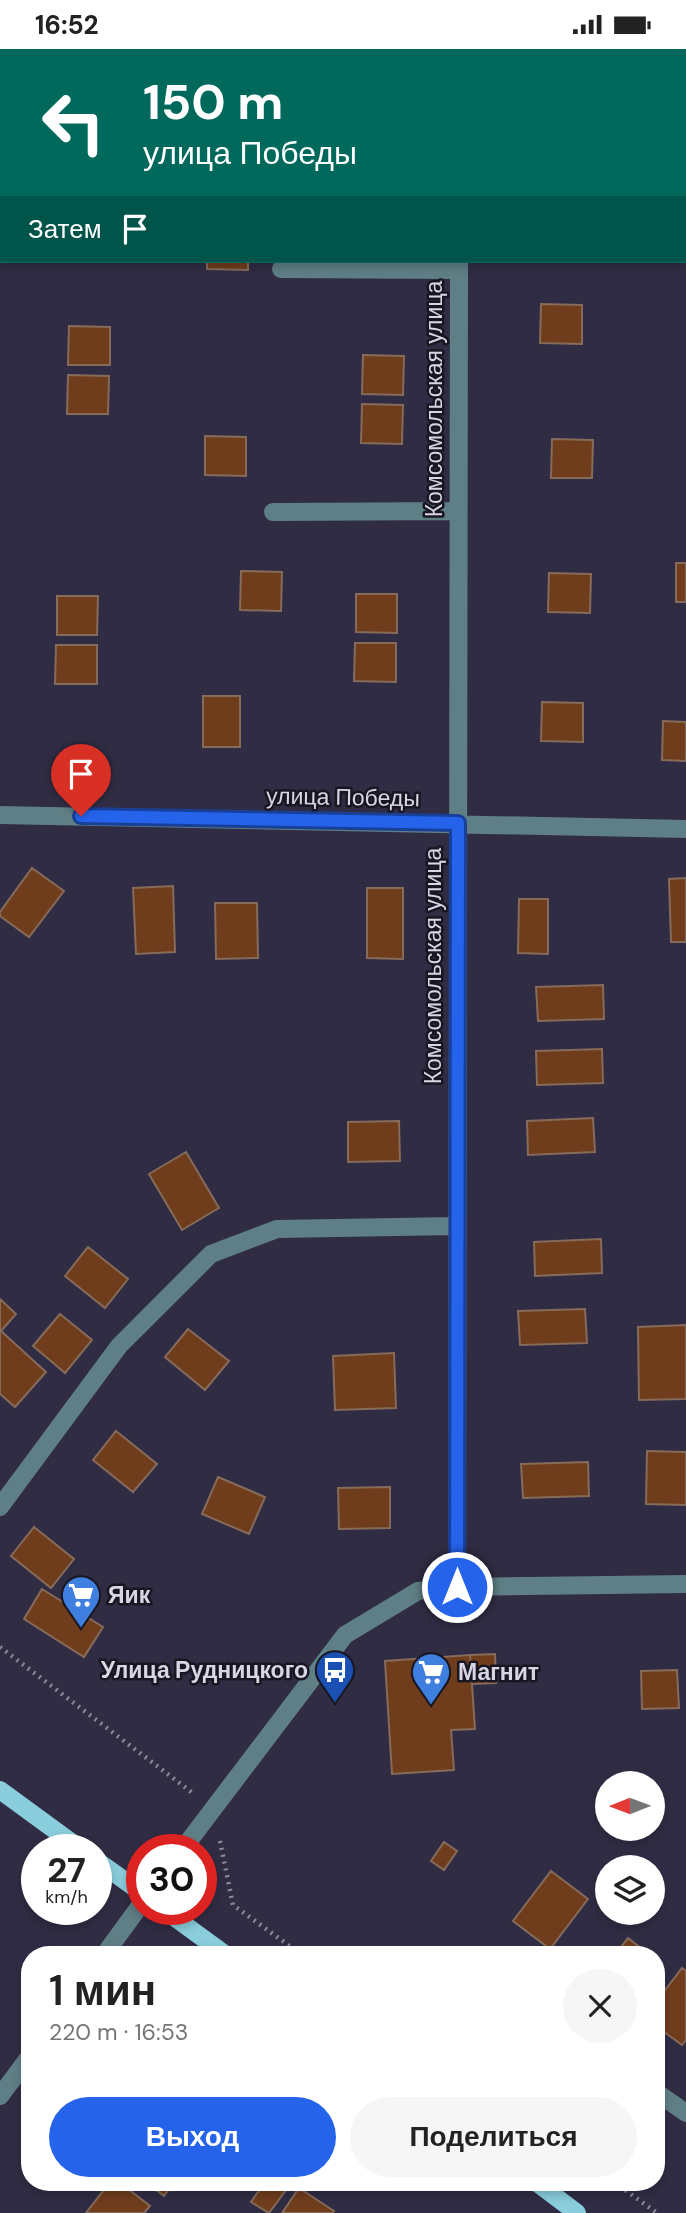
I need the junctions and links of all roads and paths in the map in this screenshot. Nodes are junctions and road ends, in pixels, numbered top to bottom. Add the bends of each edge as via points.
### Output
1 (458, 265) edge
2 (281, 269) dead end
3 (458, 510) junction
4 (273, 512) dead end
5 (0, 815) edge
6 (458, 823) junction
7 (686, 829) edge
8 (457, 1226) junction
9 (0, 1507) edge
10 (686, 1584) edge
11 (457, 1587) junction
12 (0, 1647) edge
13 (0, 1790) edge
14 (214, 1808) junction
15 (60, 1834) edge
16 (194, 1834) edge
17 (126, 1925) edge
18 (185, 1925) edge
19 (111, 1946) edge
20 (214, 1946) edge
21 (290, 1946) edge
22 (21, 2068) edge
23 (0, 2096) edge
24 (665, 2098) edge
25 (686, 2113) edge
26 (548, 2191) edge
27 (626, 2191) edge
28 (577, 2213) edge
29 (657, 2213) edge

1 - 2 street
1 - 3 street, Комсомольская улица
3 - 4 street
3 - 6 street, Комсомольская улица
5 - 6 street, улица Победы
6 - 7 street, улица Победы
6 - 8 street, Комсомольская улица
8 - 9 street via 277,1229 211,1254 119,1346
8 - 11 street, Комсомольская улица
10 - 11 street
11 - 14 street via 418,1591 345,1635
12 - 14 path
13 - 15 main road
14 - 16 street
14 - 21 path via 233,1905
17 - 19 street
18 - 20 main road
22 - 23 street
24 - 25 street
26 - 28 main road
27 - 29 path

